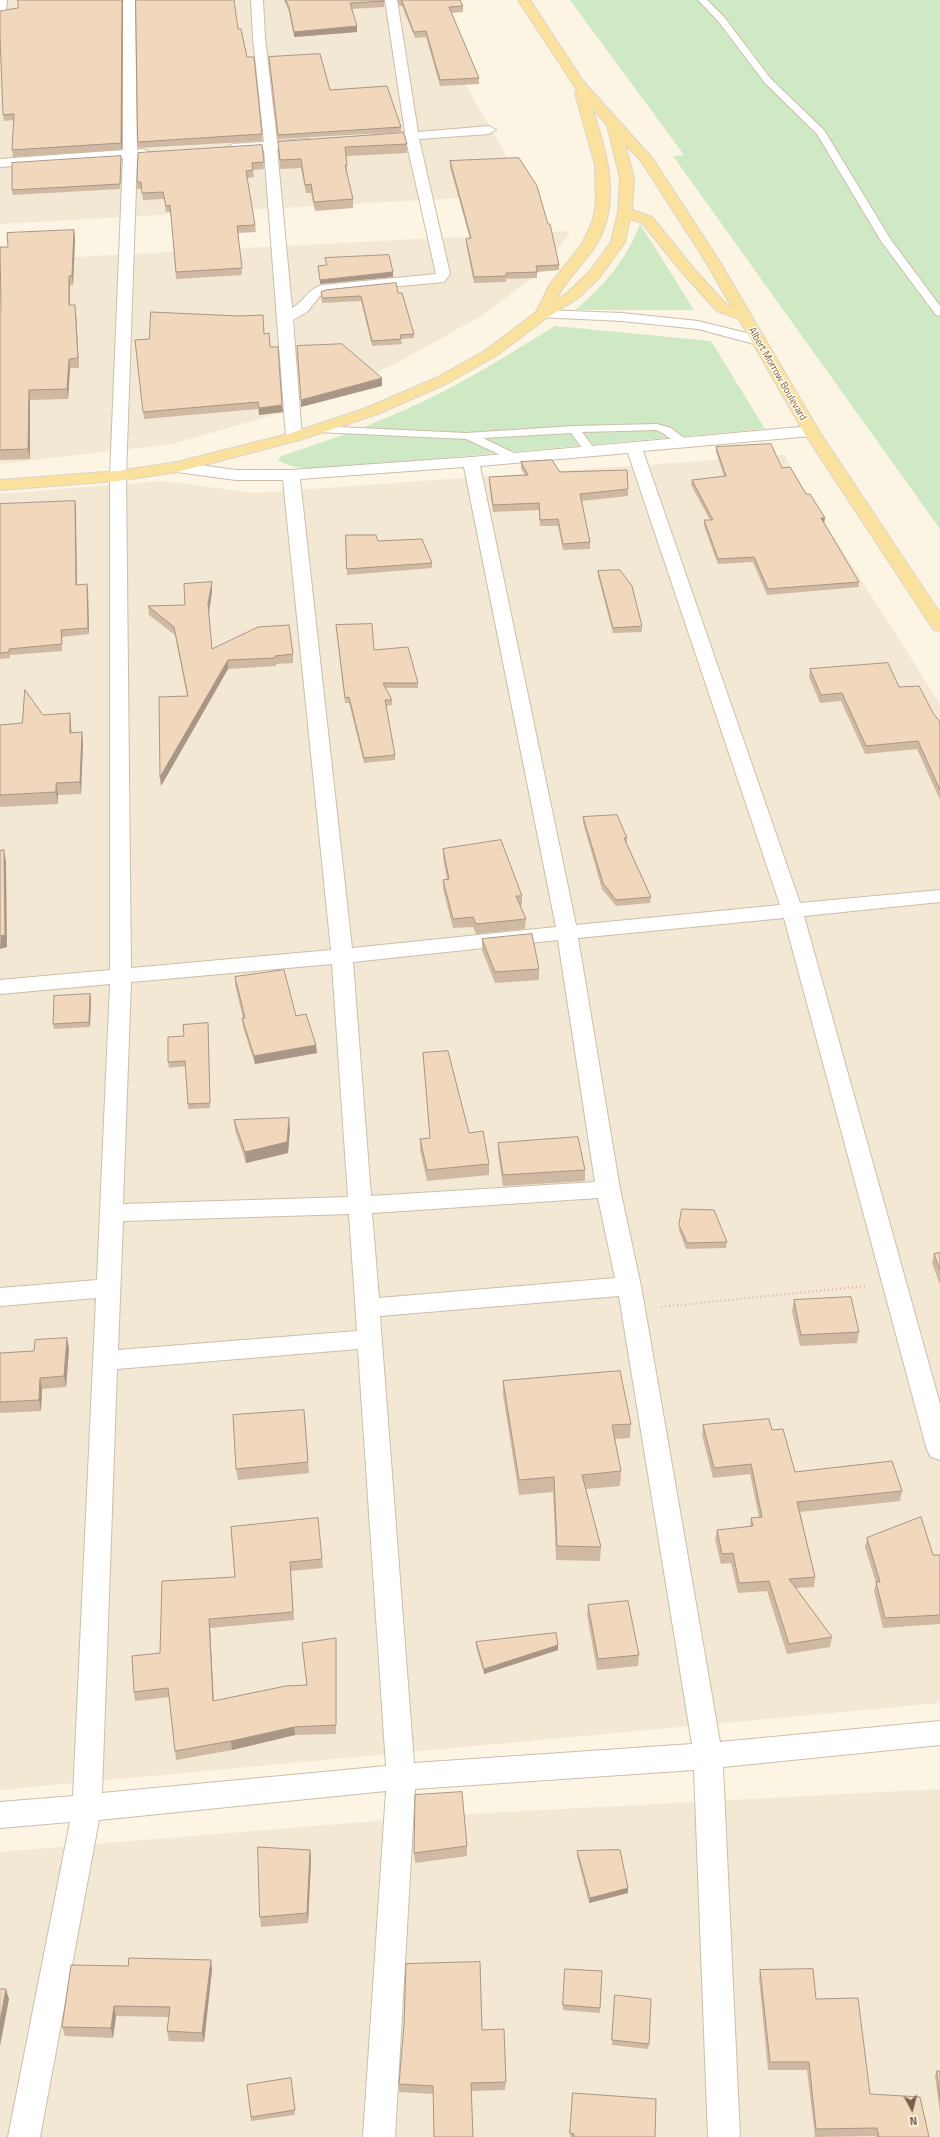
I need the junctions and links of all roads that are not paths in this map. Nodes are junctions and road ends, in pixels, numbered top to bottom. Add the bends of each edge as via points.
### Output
1 (1, 0) edge
2 (129, 0) edge
3 (257, 0) edge
4 (391, 0) edge
5 (524, 0) edge
6 (702, 0) edge
7 (0, 10) edge
8 (578, 83) junction
9 (613, 124) junction
10 (489, 130) dead end
11 (412, 136) junction
12 (365, 139) edge
13 (318, 142) edge
14 (271, 145) junction
15 (216, 149) edge
16 (153, 153) edge
17 (130, 154) junction
18 (0, 163) edge
19 (602, 211) junction
20 (625, 212) junction
21 (713, 262) junction
22 (940, 313) edge
23 (543, 314) junction
24 (744, 316) junction
25 (286, 318) junction
26 (758, 340) junction
27 (318, 429) junction
28 (574, 429) junction
29 (811, 431) junction
30 (466, 436) junction
31 (294, 437) junction
32 (682, 442) junction
33 (634, 447) junction
34 (590, 451) junction
35 (514, 457) junction
36 (471, 462) junction
37 (177, 467) junction
38 (291, 475) junction
39 (118, 476) junction
40 (0, 485) edge
41 (940, 626) edge
42 (940, 896) edge
43 (792, 911) junction
44 (567, 932) junction
45 (342, 956) junction
46 (122, 975) junction
47 (0, 987) edge
48 (608, 1190) junction
49 (360, 1205) junction
50 (112, 1214) junction
51 (629, 1286) junction
52 (108, 1288) junction
53 (0, 1297) edge
54 (367, 1308) junction
55 (370, 1339) junction
56 (106, 1360) junction
57 (940, 1450) edge
58 (940, 1733) edge
59 (708, 1756) junction
60 (401, 1777) junction
61 (87, 1808) junction
62 (0, 1815) edge
63 (24, 2137) edge
64 (378, 2137) edge
65 (724, 2137) edge

1 - 7 street
2 - 17 street
3 - 14 street via 257,32
4 - 11 street
5 - 8 main road
6 - 22 lane via 722,19 768,80 821,132 886,241
8 - 9 main road, Albert Morrow Boulevard
8 - 19 main road via 600,150
9 - 20 main road via 626,178
9 - 21 main road, Albert Morrow Boulevard via 646,158
10 - 11 street
11 - 12 street
11 - 25 street via 443,274 439,279 323,289 315,293 302,309
13 - 14 street
14 - 15 street
14 - 25 street
16 - 17 street
17 - 18 street
17 - 39 street
19 - 20 main road
19 - 23 main road via 593,238 553,291
20 - 21 main road via 652,208 662,213 683,234 690,250 698,259
20 - 23 main road via 618,242 595,274 572,296
20 - 24 main road via 646,220 722,308
21 - 24 main road, Albert Morrow Boulevard
23 - 26 street via 622,317 698,324
23 - 27 main road via 491,353 443,380 372,411
24 - 26 main road, Albert Morrow Boulevard
25 - 31 street
26 - 29 main road, Albert Morrow Boulevard
27 - 30 lane
27 - 31 main road
28 - 30 lane
28 - 32 lane via 657,427 667,430
28 - 34 lane
29 - 32 street
29 - 41 main road, Albert Morrow Boulevard
30 - 35 lane
31 - 37 main road
32 - 33 street
33 - 34 street
33 - 43 street
34 - 35 street
35 - 36 street
36 - 38 street
36 - 44 street
37 - 38 street via 236,475
37 - 39 main road
38 - 45 street
39 - 40 main road
39 - 46 street
42 - 43 street
43 - 44 street
43 - 57 street
44 - 45 street
44 - 48 street
45 - 46 street
45 - 49 street
46 - 47 street
46 - 50 street
48 - 49 street
48 - 51 street
49 - 50 street
49 - 54 street
50 - 52 street
51 - 54 street
51 - 59 street
52 - 53 street
52 - 56 street
54 - 55 street
55 - 56 street
55 - 60 street
56 - 61 street
58 - 59 street
59 - 60 street
59 - 65 street
60 - 61 street
60 - 64 street
61 - 62 street
61 - 63 street

